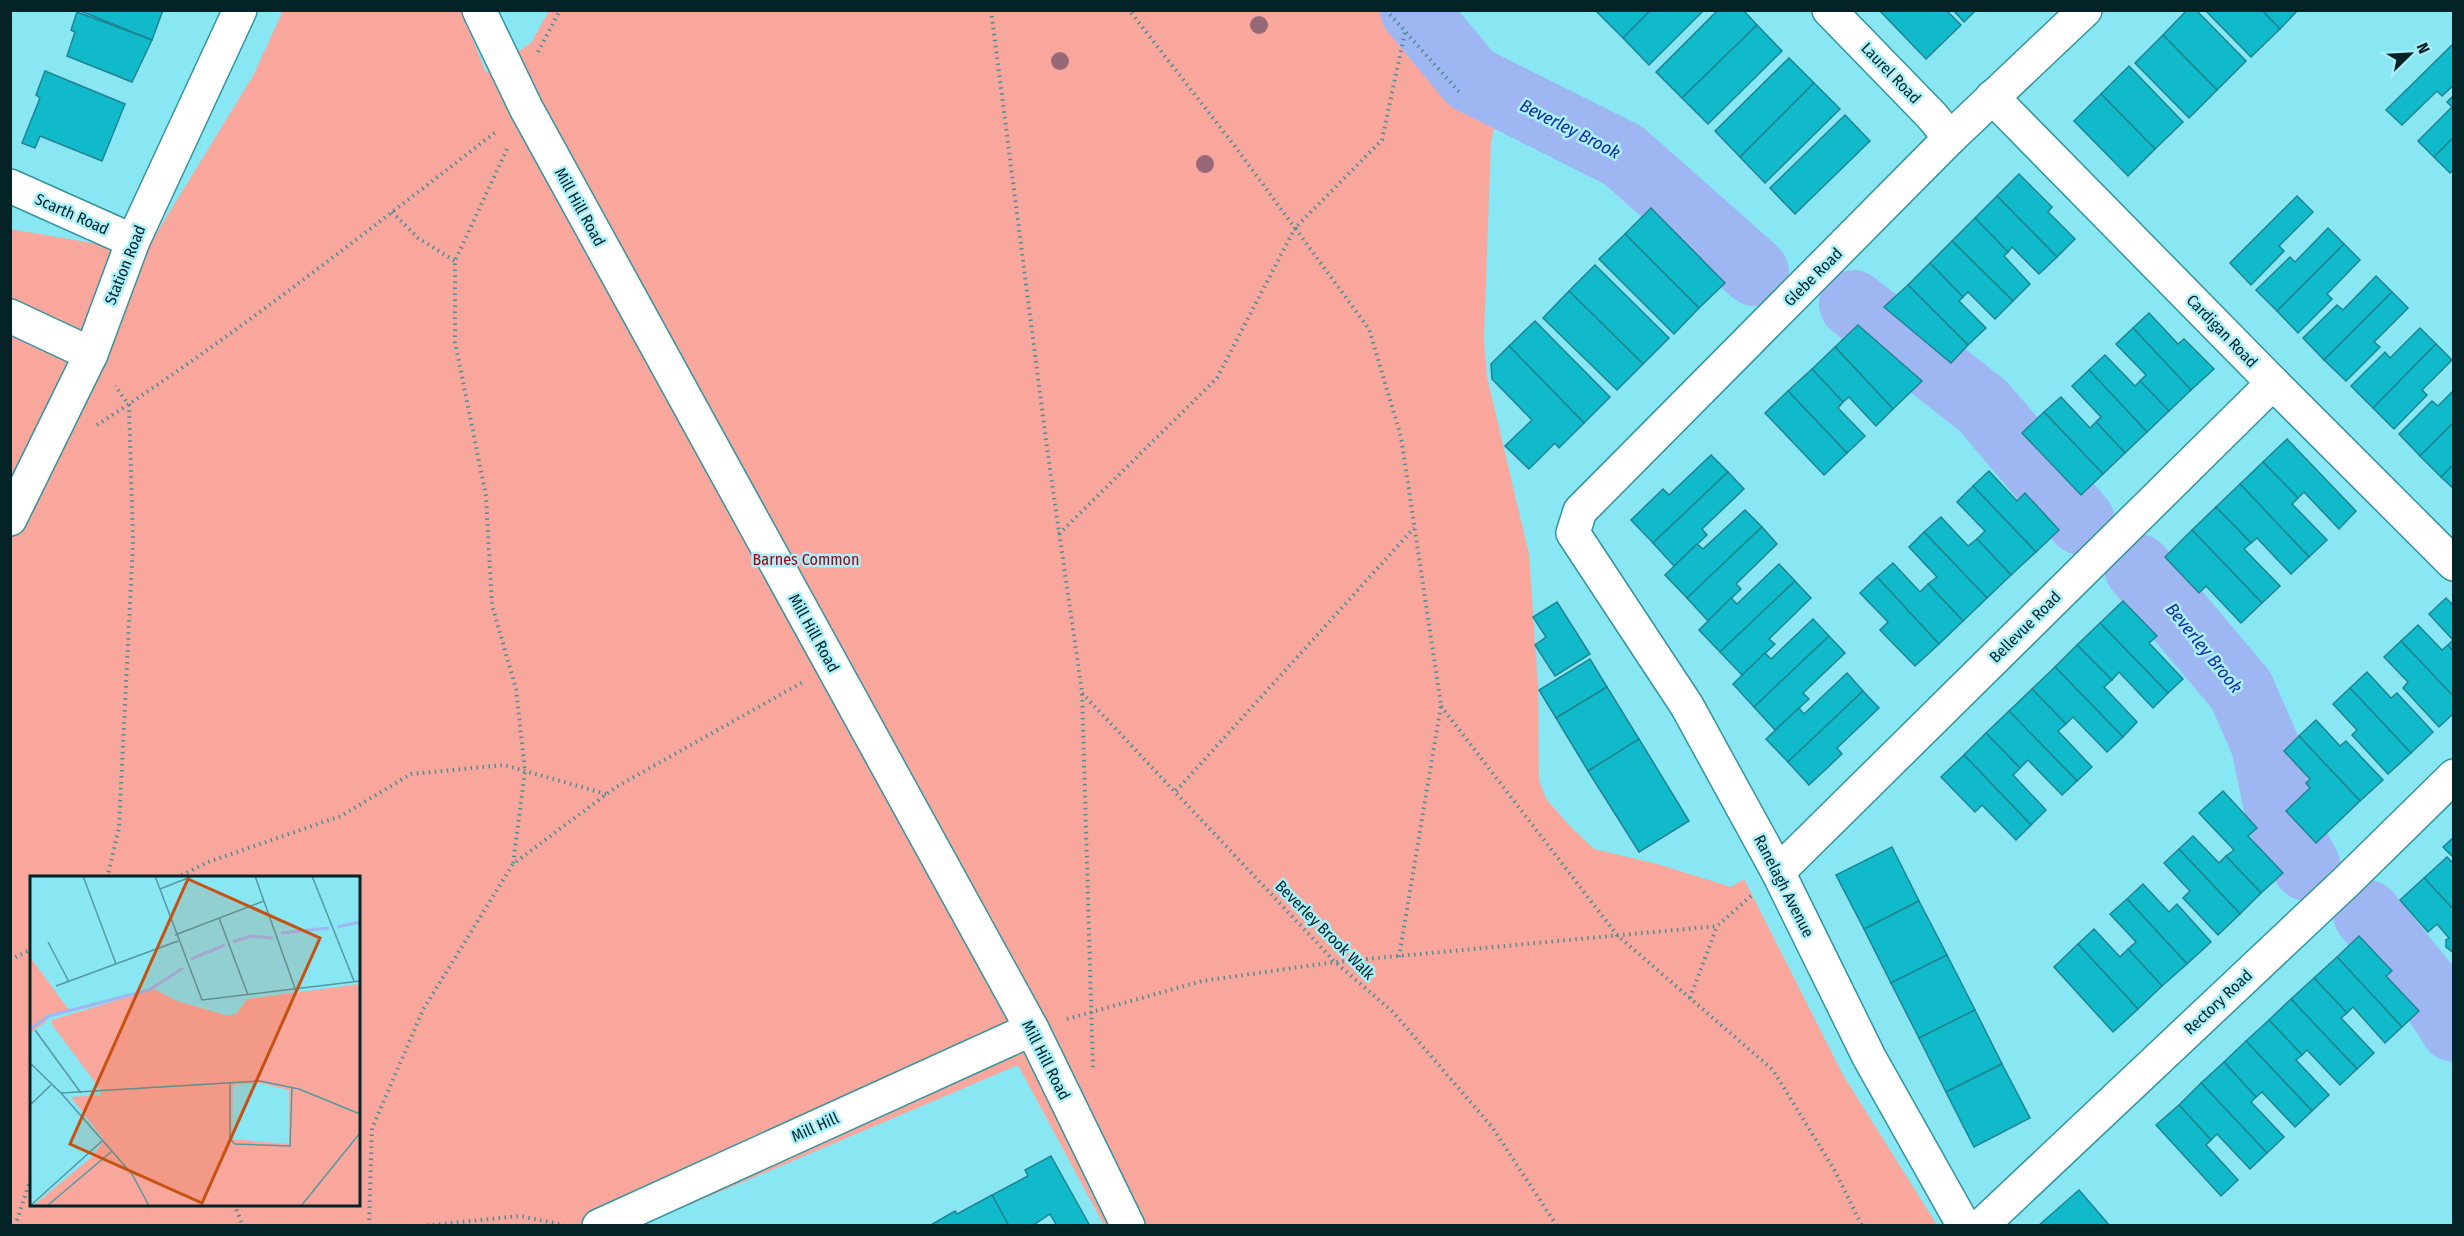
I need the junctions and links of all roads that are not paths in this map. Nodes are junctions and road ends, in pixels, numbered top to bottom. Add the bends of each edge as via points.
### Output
1 (240, 10) edge
2 (479, 10) edge
3 (1829, 10) edge
4 (2085, 10) edge
5 (1992, 97) junction
6 (1950, 138) junction
7 (10, 186) edge
8 (133, 241) junction
9 (10, 316) edge
10 (91, 354) junction
11 (2273, 383) junction
12 (10, 519) edge
13 (1588, 556) joint
14 (2454, 564) edge
15 (2454, 776) edge
16 (1778, 872) junction
17 (1032, 1029) junction
18 (599, 1226) edge
19 (1128, 1226) edge
20 (1964, 1226) edge
21 (1981, 1226) edge

1 - 8 street, Station Road
2 - 17 street, Mill Hill Road via 526,108
3 - 6 street, Laurel Road
4 - 5 street, Glebe Road
5 - 6 street, Glebe Road
5 - 11 street, Cardigan Road
6 - 13 street, Glebe Road via 1580,511 1573,533
7 - 8 street, Scarth Road
8 - 10 street, Station Road
9 - 10 street
10 - 12 street, Station Road
11 - 14 street, Cardigan Road
11 - 16 street, Bellevue Road
13 - 16 street, Ranelagh Avenue via 1687,706
15 - 21 street, Rectory Road
16 - 20 street, Ranelagh Avenue via 1869,1057
17 - 18 street, Mill Hill
17 - 19 street, Mill Hill Road

